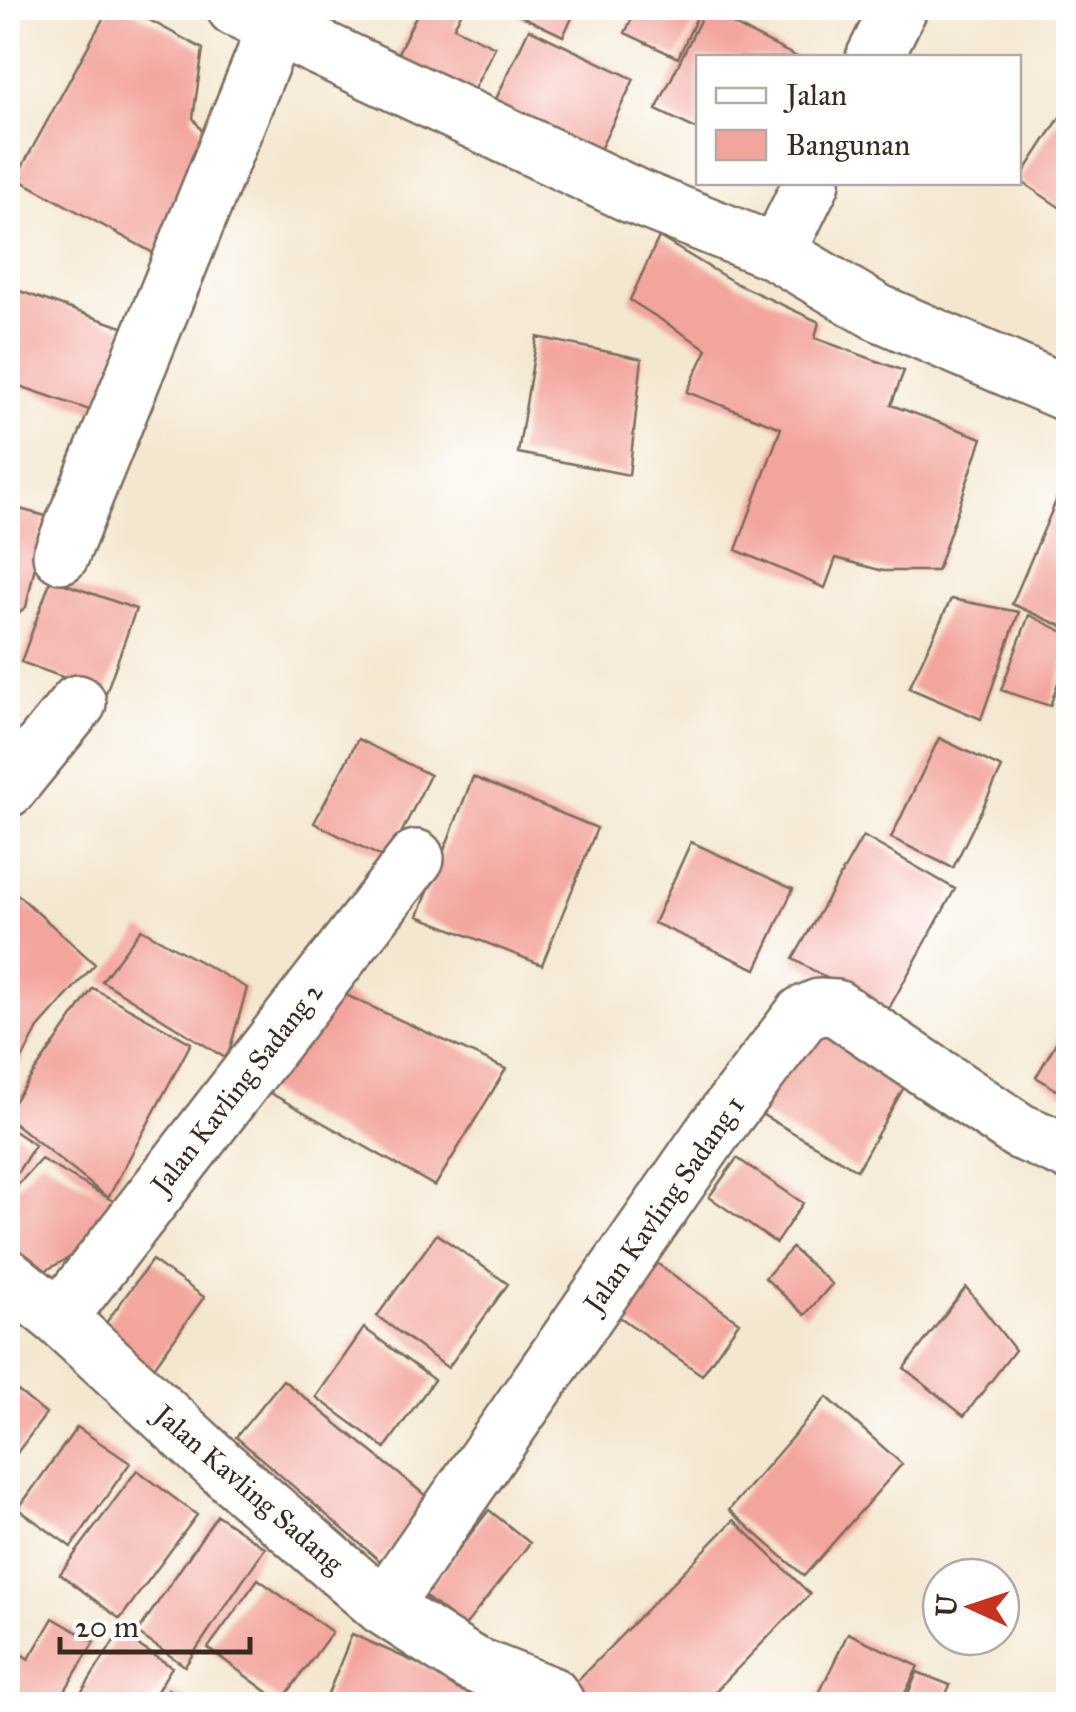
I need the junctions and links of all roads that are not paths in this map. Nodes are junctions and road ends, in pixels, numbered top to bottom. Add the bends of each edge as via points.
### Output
1 (898, 8) edge
2 (255, 18) edge
3 (875, 55) edge
4 (811, 185) edge
5 (777, 253) junction
6 (1068, 394) edge
7 (61, 555) dead end
8 (78, 703) dead end
9 (8, 789) edge
10 (416, 858) dead end
11 (1068, 1152) edge
12 (8, 1277) edge
13 (58, 1318) junction
14 (384, 1607) junction
15 (557, 1704) edge

1 - 3 street
2 - 5 street via 634,196
2 - 7 street
4 - 5 street
5 - 6 street via 878,312
8 - 9 street
10 - 13 street, Jalan Kavling Sadang 2
11 - 14 street, Jalan Kavling Sadang 1 via 1019,1131 836,1008 803,1014 715,1128
12 - 13 street, Jalan Kavling Sadang
13 - 14 street, Jalan Kavling Sadang
14 - 15 street, Jalan Kavling Sadang via 470,1663 551,1695

